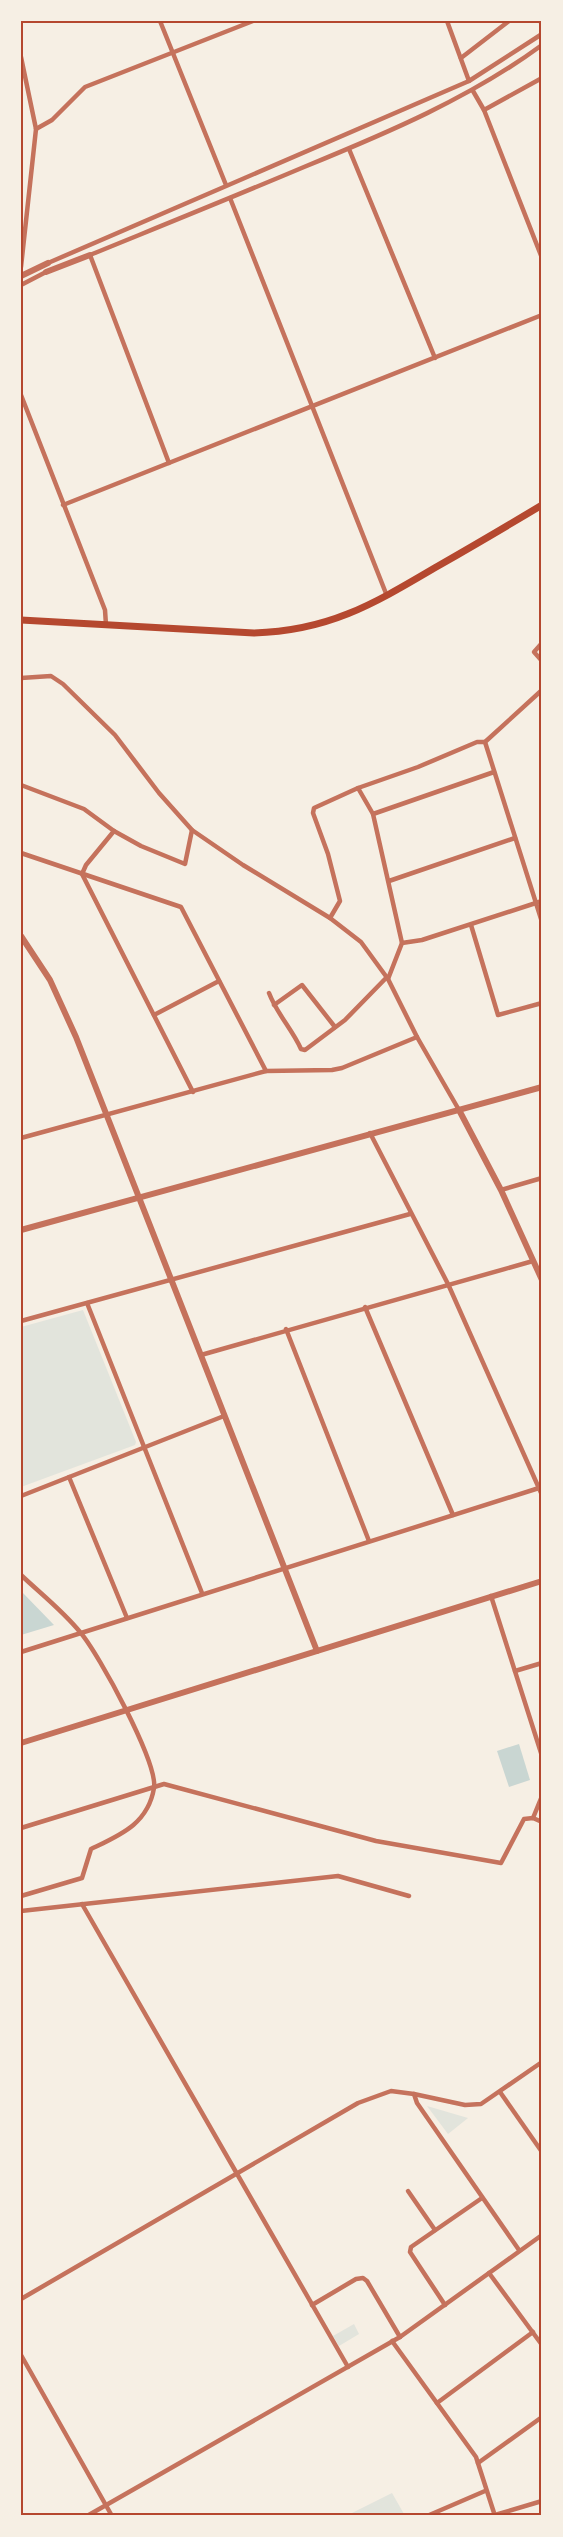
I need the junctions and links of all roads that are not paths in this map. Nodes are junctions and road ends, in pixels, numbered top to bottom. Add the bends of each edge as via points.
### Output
1 (160, 21) edge
2 (253, 21) edge
3 (447, 21) edge
4 (509, 21) edge
5 (542, 34) edge
6 (542, 45) edge
7 (172, 51) junction
8 (21, 57) edge
9 (461, 58) junction
10 (542, 78) edge
11 (469, 81) junction
12 (473, 91) junction
13 (484, 110) junction
14 (36, 129) junction
15 (349, 149) junction
16 (226, 185) junction
17 (230, 198) junction
18 (23, 242) edge
19 (90, 255) junction
20 (542, 258) edge
21 (48, 263) joint
22 (21, 267) edge
23 (46, 272) joint
24 (21, 276) edge
25 (21, 285) edge
26 (542, 315) edge
27 (435, 358) junction
28 (21, 395) edge
29 (311, 408) junction
30 (169, 463) junction
31 (63, 505) junction
32 (542, 506) edge
33 (387, 597) junction
34 (21, 620) edge
35 (106, 626) junction
36 (542, 643) edge
37 (542, 660) edge
38 (21, 678) edge
39 (542, 690) edge
40 (485, 742) junction
41 (494, 772) junction
42 (21, 784) edge
43 (358, 788) junction
44 (373, 814) junction
45 (192, 830) junction
46 (114, 831) junction
47 (515, 838) junction
48 (21, 853) edge
49 (82, 874) junction
50 (389, 881) junction
51 (539, 902) edge
52 (330, 918) junction
53 (542, 922) edge
54 (471, 926) junction
55 (21, 936) edge
56 (402, 943) junction
57 (388, 978) junction
58 (219, 981) junction
59 (269, 993) dead end
60 (542, 1003) edge
61 (274, 1005) junction
62 (154, 1015) junction
63 (335, 1027) junction
64 (417, 1037) junction
65 (266, 1071) junction
66 (542, 1087) edge
67 (193, 1092) junction
68 (459, 1110) junction
69 (108, 1115) junction
70 (370, 1133) junction
71 (21, 1138) edge
72 (542, 1178) edge
73 (501, 1190) junction
74 (138, 1197) junction
75 (410, 1214) junction
76 (21, 1230) edge
77 (533, 1261) junction
78 (171, 1280) junction
79 (542, 1280) edge
80 (448, 1284) junction
81 (87, 1303) junction
82 (365, 1307) junction
83 (21, 1321) edge
84 (286, 1329) junction
85 (201, 1355) junction
86 (224, 1416) junction
87 (143, 1447) junction
88 (69, 1476) junction
89 (539, 1488) junction
90 (542, 1495) edge
91 (21, 1496) edge
92 (453, 1515) junction
93 (369, 1541) junction
94 (286, 1568) junction
95 (21, 1575) edge
96 (542, 1581) edge
97 (202, 1593) junction
98 (491, 1596) junction
99 (127, 1618) junction
100 (81, 1633) junction
101 (317, 1651) junction
102 (21, 1652) edge
103 (542, 1663) edge
104 (515, 1671) junction
105 (126, 1710) junction
106 (21, 1743) edge
107 (542, 1756) edge
108 (154, 1788) junction
109 (542, 1796) edge
110 (533, 1818) junction
111 (542, 1822) edge
112 (21, 1828) edge
113 (21, 1896) edge
114 (409, 1896) dead end
115 (81, 1904) junction
116 (21, 1911) edge
117 (542, 2062) edge
118 (500, 2092) junction
119 (414, 2094) junction
120 (542, 2152) edge
121 (235, 2174) junction
122 (408, 2191) dead end
123 (482, 2198) junction
124 (435, 2230) junction
125 (542, 2235) edge
126 (519, 2250) junction
127 (489, 2273) junction
128 (21, 2299) edge
129 (312, 2305) junction
130 (445, 2305) junction
131 (533, 2332) junction
132 (400, 2337) junction
133 (392, 2341) junction
134 (542, 2345) edge
135 (21, 2355) edge
136 (348, 2367) junction
137 (437, 2403) junction
138 (542, 2417) edge
139 (478, 2463) junction
140 (485, 2491) junction
141 (542, 2501) edge
142 (107, 2506) junction
143 (87, 2516) edge
144 (112, 2516) edge
145 (428, 2516) edge
146 (495, 2516) edge

1 - 7 street
2 - 7 street
3 - 9 street
4 - 9 street
5 - 11 street
6 - 12 street
7 - 14 street via 85,87 52,120
7 - 16 street
8 - 14 street
9 - 11 street
10 - 13 street
11 - 16 street
12 - 13 street
12 - 15 street
13 - 20 street
14 - 18 street
15 - 17 street
15 - 27 street
16 - 21 street
17 - 19 street
17 - 29 street
18 - 22 street
19 - 23 street
19 - 30 street
21 - 24 street
23 - 25 street
26 - 27 street
27 - 29 street
28 - 31 street
29 - 30 street
29 - 33 street
30 - 31 street
31 - 35 street via 105,610
32 - 33 main road
33 - 35 main road via 320,624 275,632
34 - 35 main road
36 - 37 street via 534,652
38 - 45 street via 51,676 63,684 115,735
39 - 40 street
40 - 41 street
40 - 43 street
41 - 44 street
41 - 47 street
42 - 46 street via 84,809
43 - 44 street
43 - 52 street via 314,808 340,901
44 - 50 street
45 - 46 street via 185,864
45 - 52 street
46 - 49 street
47 - 50 street
47 - 51 street
48 - 49 street
49 - 58 street via 181,907
49 - 62 street
50 - 56 street
51 - 53 street
51 - 54 street
52 - 57 street via 361,942
54 - 56 street
54 - 60 street via 498,1015
55 - 69 street via 64,1007
56 - 57 street
57 - 63 street
57 - 64 street
58 - 62 street
58 - 65 street
59 - 61 street
61 - 63 street via 302,985
61 - 63 street via 301,1049
62 - 67 street
64 - 65 street via 332,1070
64 - 68 street
65 - 67 street
66 - 68 street
67 - 69 street
68 - 70 street
68 - 73 street
69 - 71 street
69 - 74 street
70 - 74 street
70 - 75 street
72 - 73 street
73 - 77 street
74 - 76 street
74 - 78 street
75 - 78 street
75 - 80 street
77 - 79 street
77 - 80 street
78 - 81 street
78 - 85 street
80 - 82 street
80 - 89 street
81 - 83 street
81 - 87 street
82 - 84 street
82 - 92 street
84 - 85 street
84 - 93 street
85 - 86 street
86 - 87 street
86 - 94 street
87 - 88 street
87 - 97 street
88 - 91 street
88 - 99 street
89 - 90 street
89 - 92 street
92 - 93 street
93 - 94 street
94 - 97 street
94 - 101 street
95 - 100 street
96 - 98 street
97 - 99 street
98 - 101 street
98 - 104 street
99 - 100 street
100 - 102 street
100 - 105 street
101 - 105 street
103 - 104 street
104 - 107 street
105 - 106 street
105 - 108 street via 154,1772
108 - 110 street via 164,1784 376,1841 501,1863 524,1819
108 - 112 street
108 - 113 street via 150,1802 130,1830 91,1849 82,1878
109 - 110 street
110 - 111 street
114 - 115 street via 338,1876
115 - 116 street
115 - 121 street
117 - 118 street
118 - 119 street via 481,2104 471,2105
118 - 120 street
119 - 121 street via 391,2091 358,2103
119 - 123 street
121 - 128 street
121 - 129 street
122 - 124 street
123 - 124 street
123 - 126 street
124 - 130 street via 411,2247 410,2252
125 - 126 street
126 - 127 street
127 - 130 street
127 - 131 street
129 - 132 street via 363,2278
129 - 136 street
130 - 132 street
131 - 134 street
131 - 137 street
132 - 133 street
133 - 136 street
133 - 137 street
135 - 142 street
136 - 142 street
137 - 139 street
138 - 139 street
139 - 140 street
140 - 145 street
140 - 146 street
141 - 146 street
142 - 143 street
142 - 144 street

